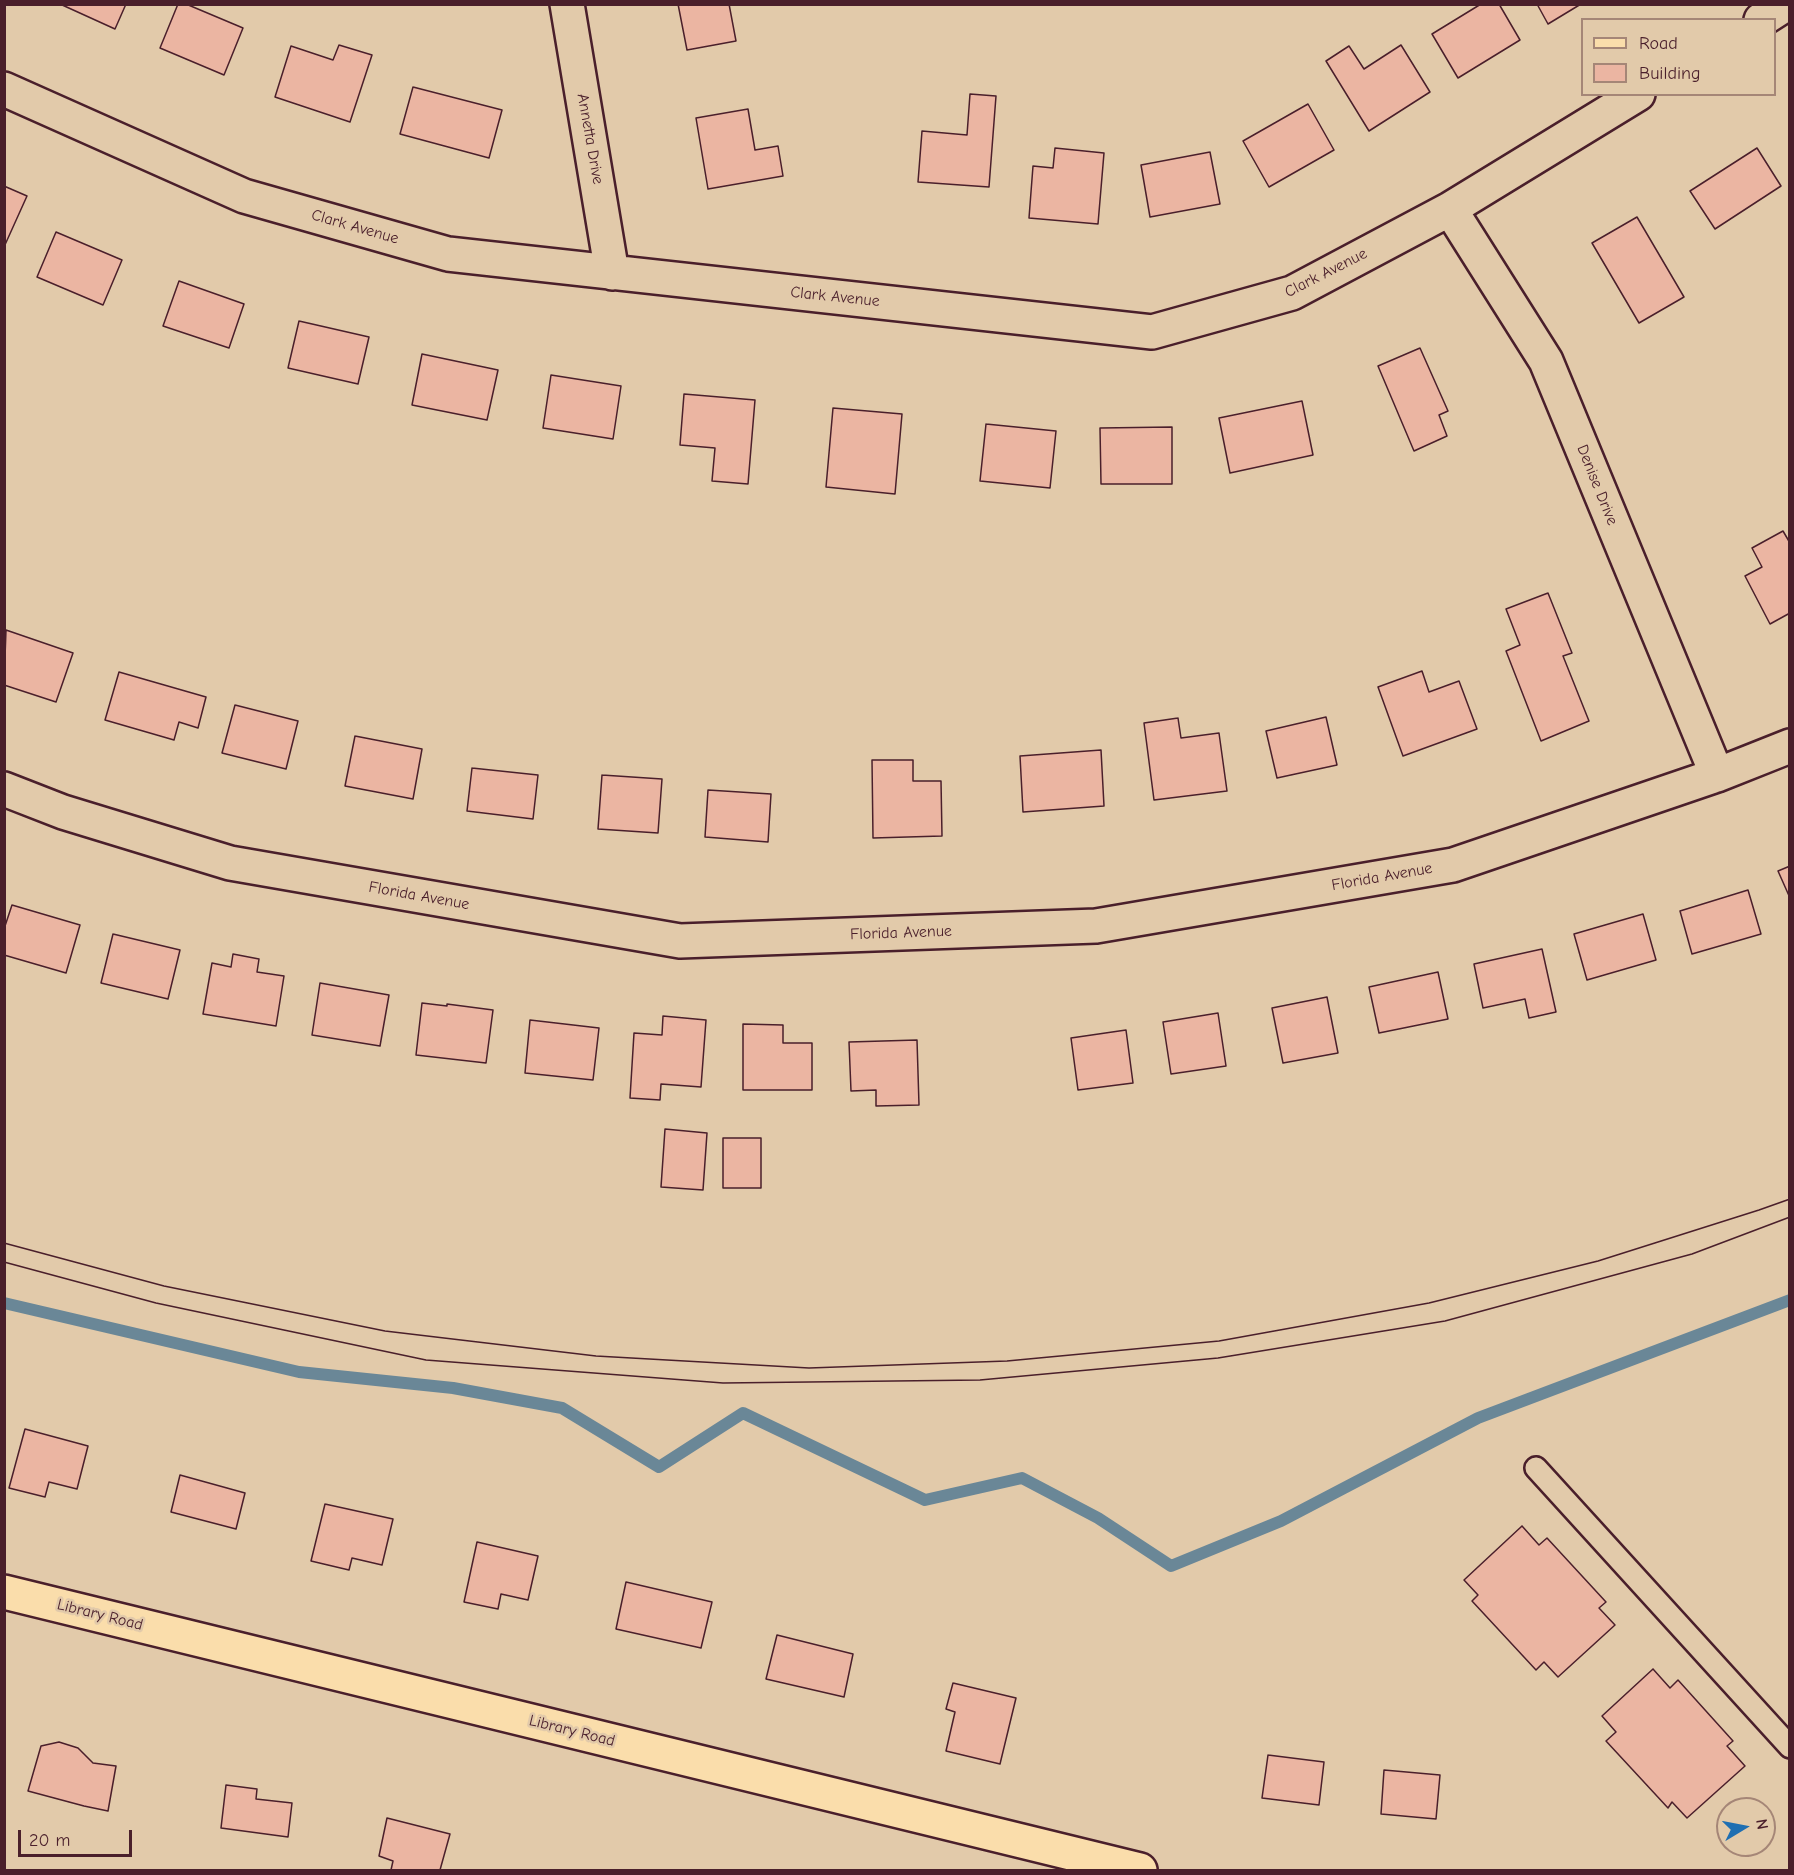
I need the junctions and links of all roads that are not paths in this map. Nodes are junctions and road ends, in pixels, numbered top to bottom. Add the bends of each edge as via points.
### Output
1 (567, 4) edge
2 (1786, 4) edge
3 (1764, 18) edge
4 (4, 89) edge
5 (1635, 96) edge
6 (1450, 209) junction
7 (612, 273) junction
8 (1790, 746) edge
9 (1717, 775) junction
10 (4, 789) edge
11 (1536, 1468) dead end
12 (4, 1592) edge
13 (1790, 1747) edge
14 (1140, 1870) edge

1 - 7 street, Annetta Drive
2 - 3 street
4 - 7 street, Clark Avenue via 244,196 448,254
5 - 6 street, Clark Avenue
6 - 7 street, Clark Avenue via 1292,293 1152,332
6 - 9 street, Denise Drive via 1546,361
8 - 9 street, Florida Avenue
9 - 10 street, Florida Avenue via 1453,865 1096,926 680,941 230,863 63,812
11 - 13 lane
12 - 14 main road, Library Road

